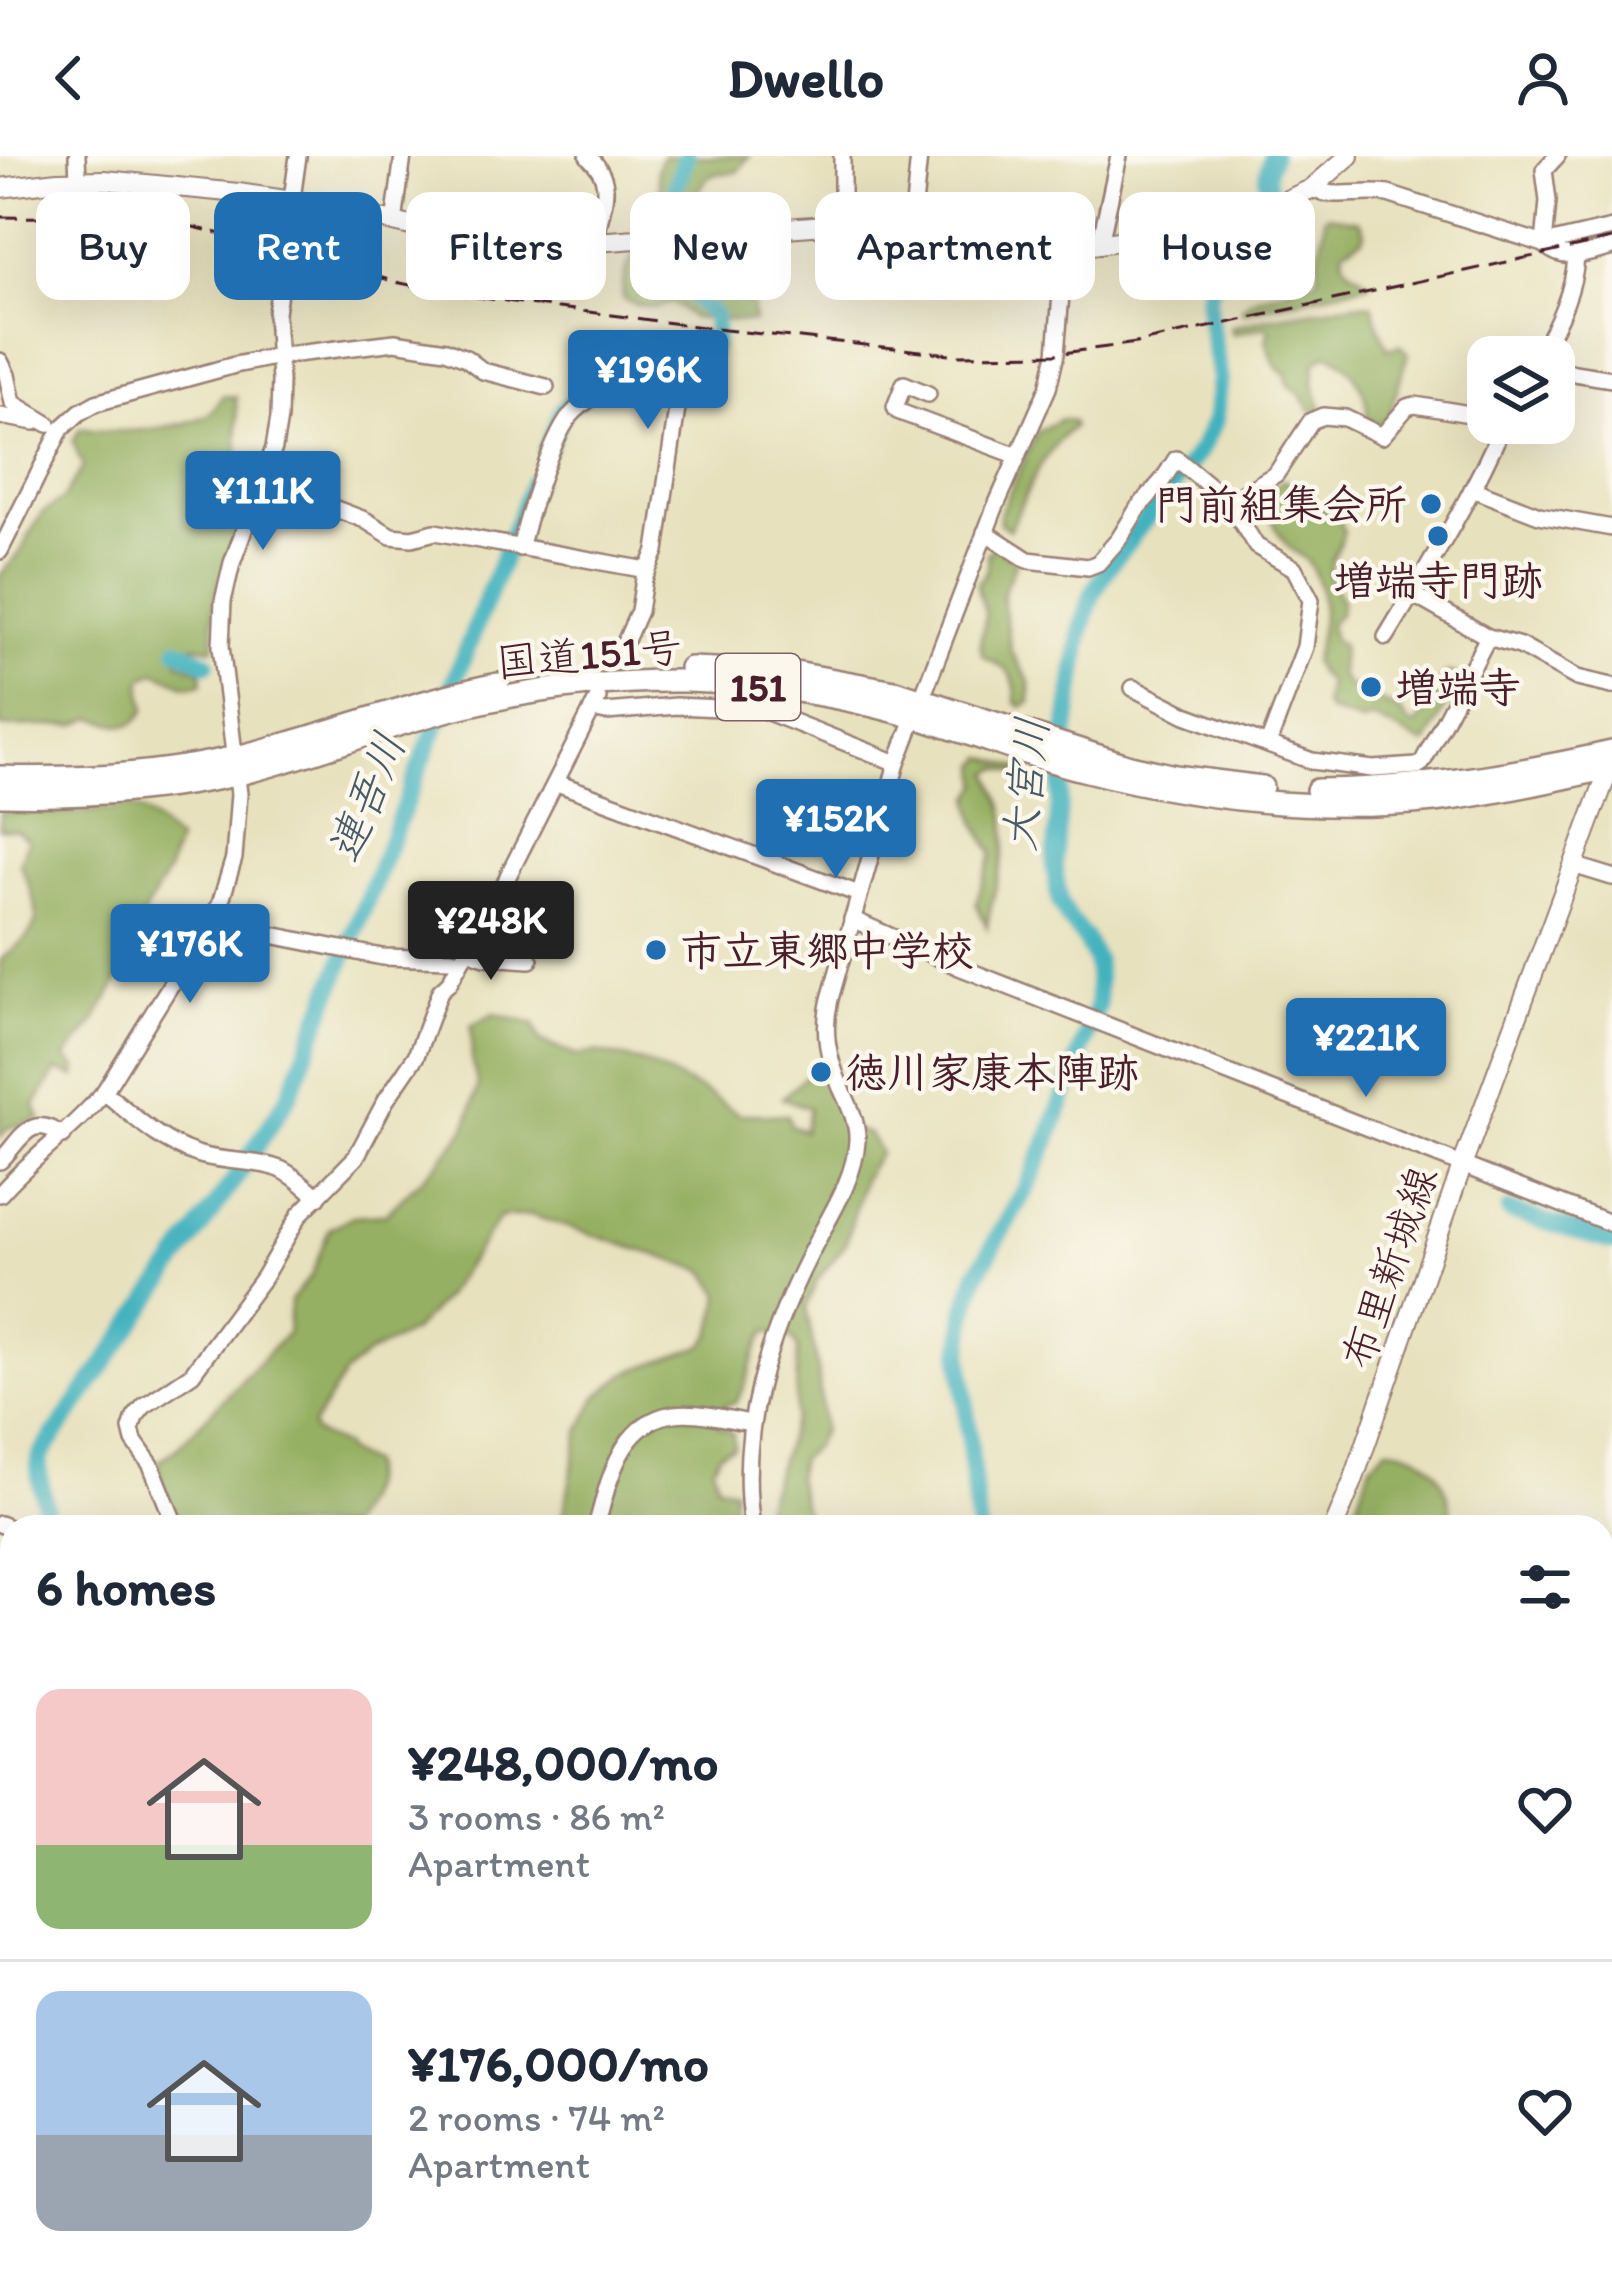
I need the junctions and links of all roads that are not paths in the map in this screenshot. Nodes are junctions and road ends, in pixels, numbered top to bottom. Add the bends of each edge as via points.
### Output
1 (77, 156) edge
2 (298, 156) edge
3 (404, 156) edge
4 (588, 156) edge
5 (842, 156) edge
6 (919, 156) edge
7 (1119, 156) edge
8 (1349, 156) edge
9 (1557, 156) edge
10 (78, 179) junction
11 (0, 188) edge
12 (1311, 189) junction
13 (217, 192) edge
14 (292, 192) edge
15 (605, 192) edge
16 (842, 192) edge
17 (915, 192) edge
18 (382, 220) edge
19 (394, 223) junction
20 (815, 225) edge
21 (406, 226) edge
22 (1612, 228) edge
23 (606, 241) edge
24 (1544, 244) junction
25 (1095, 245) edge
26 (1101, 245) junction
27 (1612, 247) edge
28 (1576, 257) junction
29 (278, 300) edge
30 (1061, 300) edge
31 (1550, 336) edge
32 (279, 356) junction
33 (0, 361) edge
34 (1575, 373) edge
35 (1612, 379) edge
36 (546, 387) dead end
37 (1467, 414) edge
38 (0, 416) edge
39 (919, 418) junction
40 (54, 426) junction
41 (1494, 444) edge
42 (1018, 456) junction
43 (262, 481) junction
44 (1472, 489) junction
45 (1229, 502) junction
46 (1612, 528) edge
47 (985, 532) junction
48 (512, 546) junction
49 (0, 551) edge
50 (647, 570) junction
51 (1412, 594) junction
52 (1386, 637) dead end
53 (1488, 637) junction
54 (620, 656) dead end
55 (1612, 686) edge
56 (1133, 688) dead end
57 (919, 708) junction
58 (1268, 744) junction
59 (1611, 762) edge
60 (897, 763) junction
61 (236, 766) junction
62 (0, 777) edge
63 (556, 783) junction
64 (0, 795) edge
65 (1573, 865) junction
66 (1612, 877) edge
67 (859, 894) junction
68 (852, 919) junction
69 (211, 920) junction
70 (464, 956) junction
71 (530, 960) dead end
72 (104, 1092) junction
73 (63, 1136) junction
74 (0, 1161) edge
75 (1462, 1166) junction
76 (0, 1194) edge
77 (317, 1196) junction
78 (1612, 1224) edge
79 (751, 1423) junction
80 (171, 1515) edge
81 (600, 1515) edge
82 (751, 1515) edge
83 (1339, 1515) edge

1 - 10 street
2 - 14 street
3 - 19 street
4 - 15 street via 601,168
5 - 16 street
6 - 17 street
7 - 26 street
8 - 12 main road
9 - 24 street via 1544,170
10 - 11 main road
10 - 13 main road
12 - 24 street via 1388,194
12 - 26 main road via 1275,206
18 - 19 main road
19 - 21 main road
20 - 23 main road
22 - 24 street
24 - 28 street
25 - 26 main road
27 - 28 street
28 - 31 street
29 - 32 street
30 - 42 street via 1048,388
32 - 36 street via 395,342 446,350 483,371
32 - 40 street via 97,403
32 - 43 street via 279,418
33 - 40 street via 13,403
34 - 35 street
37 - 45 street via 1407,407 1382,436 1323,416 1276,474
38 - 40 street
39 - 39 street via 895,407 904,384 930,395
39 - 42 street
40 - 49 street
41 - 44 street
42 - 47 street
43 - 48 street via 391,536 435,532
43 - 61 street via 224,601 221,646
44 - 46 street via 1539,515
44 - 51 street
45 - 47 street via 1176,459 1098,563 1028,560
45 - 58 street via 1256,546 1294,568 1311,600 1305,646
47 - 57 street
48 - 50 street
48 - 50 street via 574,411 622,379 676,385 662,522
50 - 54 street
51 - 52 street
51 - 53 street
53 - 55 street
53 - 58 street via 1417,766 1327,765
56 - 58 street
57 - 59 highway, 国道151号 / 151 via 1207,796 1277,802 1433,800
57 - 60 street
57 - 61 highway, 国道151号 / 151 via 790,672 591,671 461,699
59 - 65 main road, 布里新城線
60 - 63 street via 763,710 606,712 595,703
60 - 67 street
61 - 62 highway, 国道151号 / 151
61 - 64 highway, 国道151号 / 151 via 165,787
61 - 69 street via 234,858
63 - 67 street
63 - 70 street via 490,921
65 - 66 street
65 - 75 main road, 布里新城線
67 - 68 street
68 - 75 street
68 - 79 street via 825,1019 827,1048 855,1123 854,1160 768,1351
69 - 70 street via 346,951
69 - 72 street
70 - 71 street
70 - 77 street via 356,1157
72 - 73 street
72 - 77 street via 166,1141 200,1156 278,1168
73 - 74 street via 29,1129
73 - 76 street
75 - 78 street
75 - 83 main road, 布里新城線
77 - 80 street via 192,1375 135,1417 134,1441
79 - 81 street via 664,1416 635,1433
79 - 82 street

